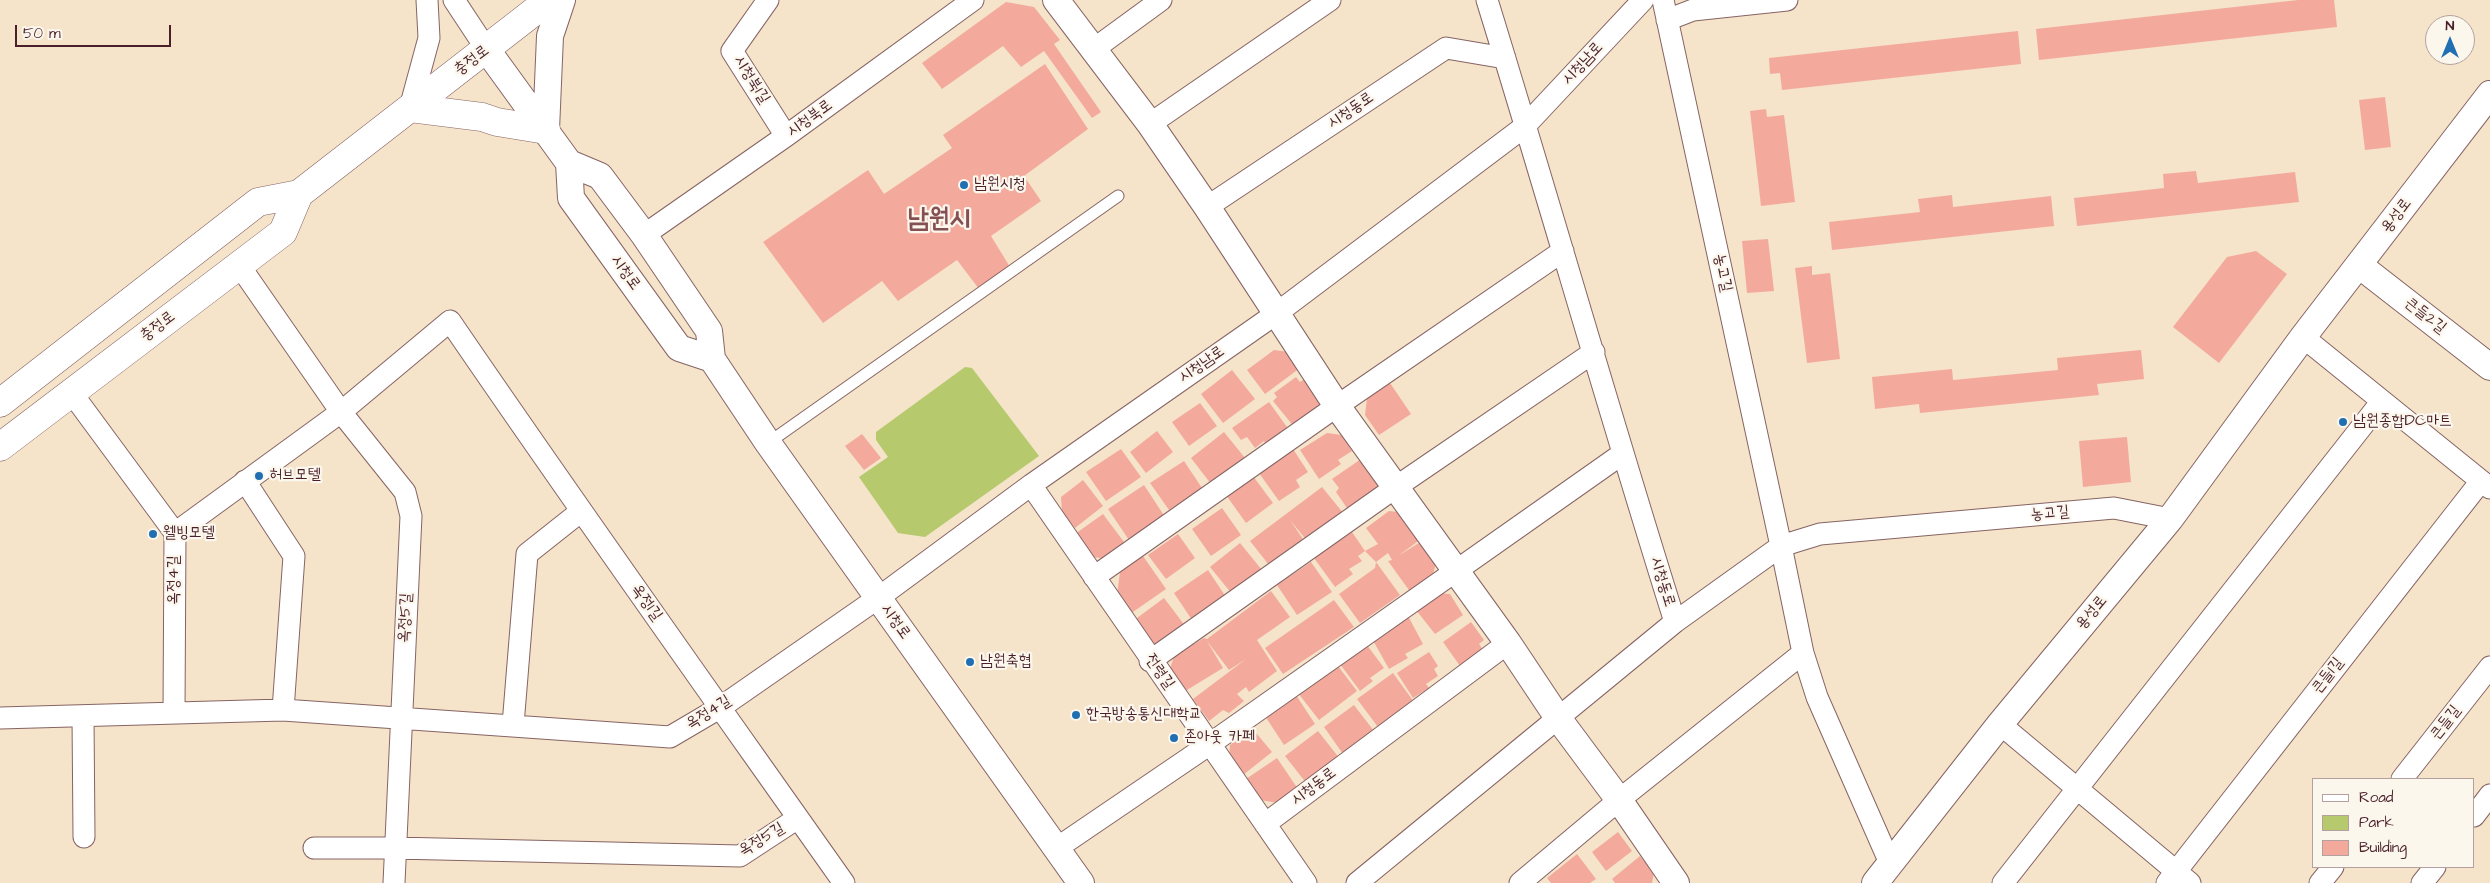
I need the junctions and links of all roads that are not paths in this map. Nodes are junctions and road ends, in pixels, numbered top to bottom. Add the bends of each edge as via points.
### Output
1 (427, 0) edge
2 (454, 0) edge
3 (549, 0) edge
4 (562, 0) edge
5 (768, 0) edge
6 (973, 0) edge
7 (1056, 0) edge
8 (1161, 0) edge
9 (1330, 0) edge
10 (1487, 0) edge
11 (1643, 0) edge
12 (1787, 0) edge
13 (1665, 10) edge
14 (1094, 49) junction
15 (487, 50) junction
16 (1505, 58) junction
17 (2490, 94) edge
18 (410, 108) junction
19 (1150, 124) junction
20 (1524, 127) junction
21 (546, 130) junction
22 (786, 136) junction
23 (569, 163) junction
24 (299, 194) junction
25 (1118, 196) dead end
26 (1207, 207) junction
27 (644, 235) junction
28 (1563, 251) junction
29 (238, 265) junction
30 (2359, 265) junction
31 (1277, 313) junction
32 (2303, 337) junction
33 (1594, 352) junction
34 (712, 359) junction
35 (2490, 366) edge
36 (71, 392) junction
37 (2382, 401) junction
38 (0, 403) edge
39 (1336, 406) junction
40 (341, 412) junction
41 (768, 443) junction
42 (0, 446) edge
43 (1622, 454) junction
44 (245, 481) junction
45 (1031, 485) junction
46 (2485, 485) edge
47 (1396, 487) junction
48 (580, 512) junction
49 (2170, 519) junction
50 (175, 533) junction
51 (1781, 546) junction
52 (1457, 571) junction
53 (1094, 577) junction
54 (878, 598) junction
55 (1675, 622) junction
56 (1508, 643) junction
57 (1803, 652) junction
58 (1150, 660) junction
59 (2490, 667) edge
60 (721, 707) junction
61 (283, 710) junction
62 (174, 713) junction
63 (83, 716) junction
64 (401, 717) junction
65 (0, 718) edge
66 (1558, 718) junction
67 (2000, 724) junction
68 (513, 725) junction
69 (1210, 744) junction
70 (2403, 778) edge
71 (2076, 788) junction
72 (2490, 795) edge
73 (1620, 800) junction
74 (2475, 815) edge
75 (798, 818) junction
76 (1265, 824) junction
77 (84, 837) dead end
78 (314, 848) dead end
79 (395, 848) junction
80 (1057, 848) junction
81 (2332, 868) edge
82 (2433, 868) edge
83 (1883, 873) edge
84 (2178, 879) edge
85 (1672, 882) edge
86 (394, 883) edge
87 (844, 883) edge
88 (1081, 883) edge
89 (1306, 883) edge
90 (1357, 883) edge
91 (1520, 883) edge
92 (2003, 883) edge
93 (2320, 883) edge
94 (2422, 883) edge

1 - 18 street via 429,38
2 - 15 street
3 - 15 main road, 충정로
4 - 21 street via 550,36
5 - 22 street, 시청북1길 via 732,51
6 - 22 street, 시청북로
7 - 14 street
8 - 14 street
9 - 19 street
10 - 16 street
11 - 20 street, 시청남로
12 - 13 street
13 - 51 street, 농고길
14 - 19 street
15 - 18 main road, 충정로
15 - 21 street
16 - 20 street
16 - 26 street, 시청동로 via 1446,48
17 - 30 street, 용성로
18 - 21 main road via 482,117
18 - 24 main road, 충정로
19 - 26 street
20 - 28 street, 시청동로
20 - 31 street, 시청남로
21 - 23 street
22 - 27 street, 시청북로
23 - 27 street, 시청로 via 600,176
23 - 34 street, 시청로 via 571,198 673,340 679,348
24 - 29 main road, 충정로 via 283,232
24 - 38 main road, 충정로 via 258,202
25 - 41 lane
26 - 31 street
27 - 34 street, 시청로 via 709,331
28 - 33 street, 시청동로
28 - 39 street
29 - 36 main road, 충정로
29 - 40 street, 옥정5길
30 - 32 street, 용성로
30 - 35 street, 큰들2길
31 - 39 street
31 - 45 street, 시청남로
32 - 37 street
32 - 49 street, 용성로
33 - 43 street, 시청동로
33 - 47 street
34 - 41 street, 시청로
36 - 42 main road, 충정로
36 - 50 street, 옥정4길
37 - 46 street
37 - 71 street
39 - 47 street
39 - 53 street
40 - 44 street
40 - 48 street, 옥정1길 via 450,321
40 - 64 street, 옥정5길 via 405,492 411,516
41 - 54 street, 시청로
43 - 52 street
43 - 55 street, 시청동로
44 - 50 street
44 - 61 street via 294,556
45 - 53 street, 전령길
45 - 54 street, 시청남로
46 - 84 street, 큰들1길
47 - 52 street
47 - 58 street
48 - 60 street, 옥정1길
48 - 68 street via 527,554
49 - 51 street, 농고길 via 2114,508 1820,534
49 - 67 street, 용성로
50 - 62 street, 옥정4길
51 - 55 street
51 - 57 street, 농고길
52 - 56 street
52 - 69 street
53 - 58 street, 전령길
54 - 60 street, 옥정4길
54 - 80 street, 시청로
55 - 66 street, 시청동로
56 - 66 street
56 - 76 street, 시청동로
57 - 73 street
57 - 83 street, 농고길
58 - 69 street, 전령길
59 - 70 street, 큰들길
60 - 68 street, 옥정4길 via 670,737
60 - 75 street, 옥정1길
61 - 62 street, 옥정4길
61 - 64 street, 옥정4길
62 - 63 street, 옥정4길
63 - 65 street, 옥정4길
63 - 77 street
64 - 68 street, 옥정4길
64 - 79 street, 옥정5길
66 - 73 street
66 - 90 street, 시청동로
67 - 71 street, 큰들1길
67 - 83 street, 용성로
69 - 76 street, 전령길
69 - 80 street
71 - 84 street, 큰들1길
71 - 92 street
72 - 74 street
73 - 85 street
73 - 91 street
75 - 79 street, 옥정5길 via 740,856
75 - 87 street, 옥정1길
76 - 89 street, 전령길
78 - 79 street, 옥정5길
79 - 86 street, 옥정5길
80 - 88 street, 시청로
81 - 93 street
82 - 94 street

